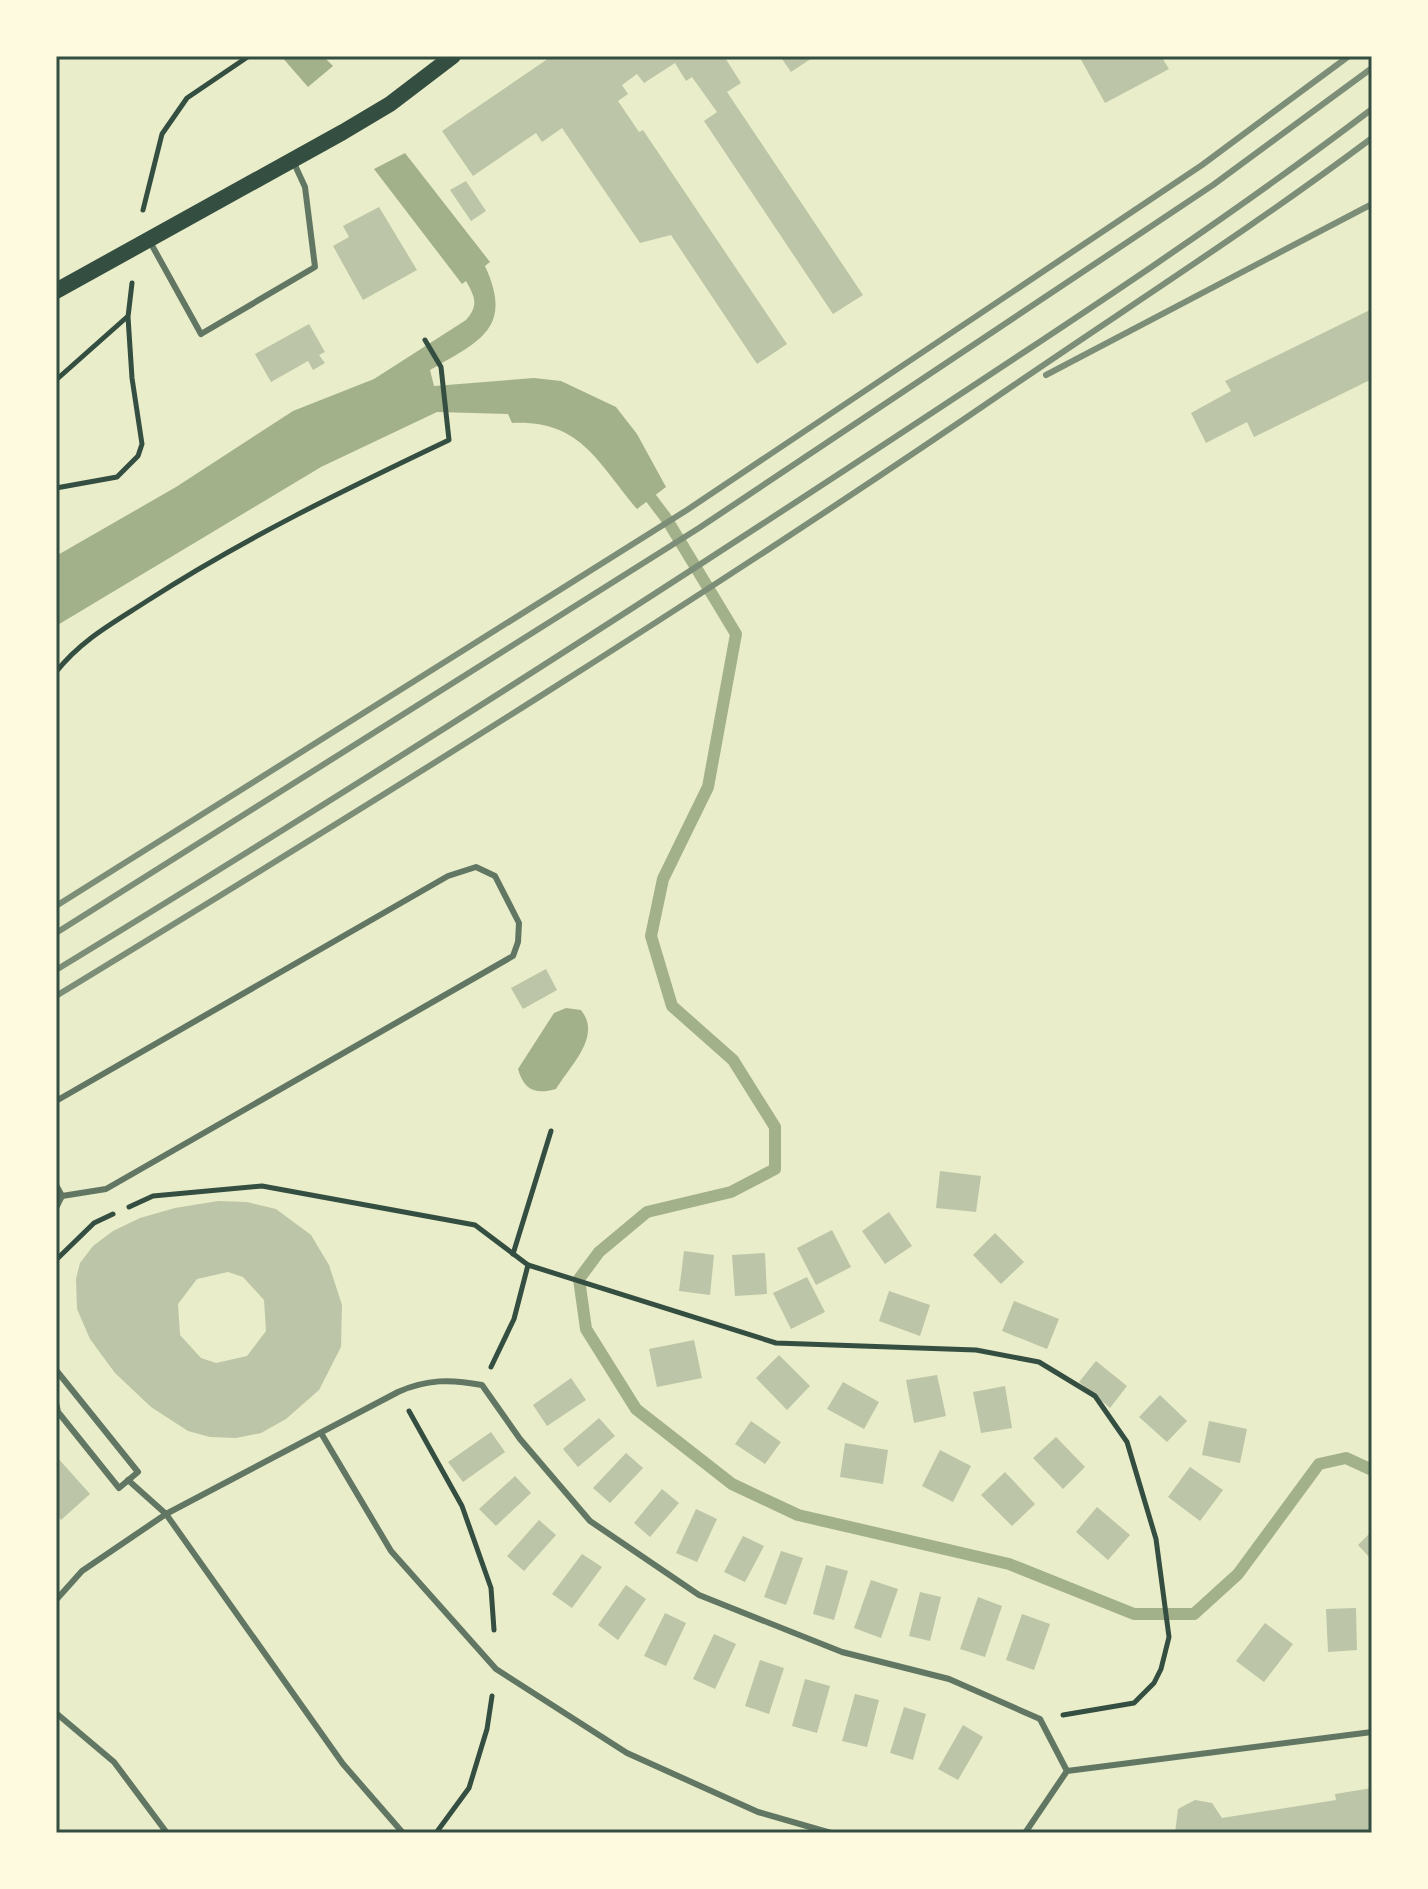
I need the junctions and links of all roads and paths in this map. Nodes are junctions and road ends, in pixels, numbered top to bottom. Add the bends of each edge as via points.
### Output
1 (249, 56) edge
2 (453, 56) edge
3 (293, 161) junction
4 (147, 187) dead end
5 (149, 240) junction
6 (132, 280) dead end
7 (56, 291) edge
8 (128, 317) junction
9 (425, 340) dead end
10 (56, 380) edge
11 (56, 488) edge
12 (56, 672) edge
13 (56, 1101) edge
14 (551, 1131) dead end
15 (56, 1185) edge
16 (62, 1196) junction
17 (56, 1208) edge
18 (513, 1254) junction
19 (56, 1260) edge
20 (528, 1265) junction
21 (56, 1370) edge
22 (482, 1385) junction
23 (56, 1402) edge
24 (321, 1433) junction
25 (128, 1480) junction
26 (166, 1514) junction
27 (56, 1600) edge
28 (56, 1713) edge
29 (1040, 1719) junction
30 (1372, 1732) edge
31 (1067, 1771) junction
32 (167, 1833) edge
33 (403, 1833) edge
34 (831, 1833) edge
35 (1025, 1833) edge

1 - 4 path via 187,98 162,134
2 - 3 main road via 390,104
3 - 5 main road
3 - 5 lane via 305,187 315,267 201,334
5 - 7 main road
6 - 8 path
8 - 10 path
8 - 11 path via 142,444 138,456 117,477
9 - 12 path via 441,367 449,440 314,504 178,581 76,646
13 - 16 lane via 448,876 476,867 495,876 519,923 513,956 106,1189
14 - 18 path
15 - 16 lane
16 - 17 lane
18 - 19 path via 475,1225 262,1186 153,1196 94,1223
18 - 20 path
20 - 22 path via 514,1319
20 - 29 path via 776,1343 976,1350 1039,1362 1095,1396 1127,1442 1156,1539 1169,1637 1154,1683 1134,1703
21 - 25 lane via 138,1472
22 - 24 lane via 450,1379 415,1384
22 - 29 lane via 590,1521 699,1595 842,1652 949,1679
23 - 25 lane via 58,1412 119,1488
24 - 26 lane
24 - 34 lane via 391,1551 496,1669 627,1753 758,1812
25 - 26 lane
26 - 27 lane via 82,1571
26 - 33 lane via 343,1764
28 - 32 lane via 114,1762
29 - 31 lane
30 - 31 lane
31 - 35 lane

